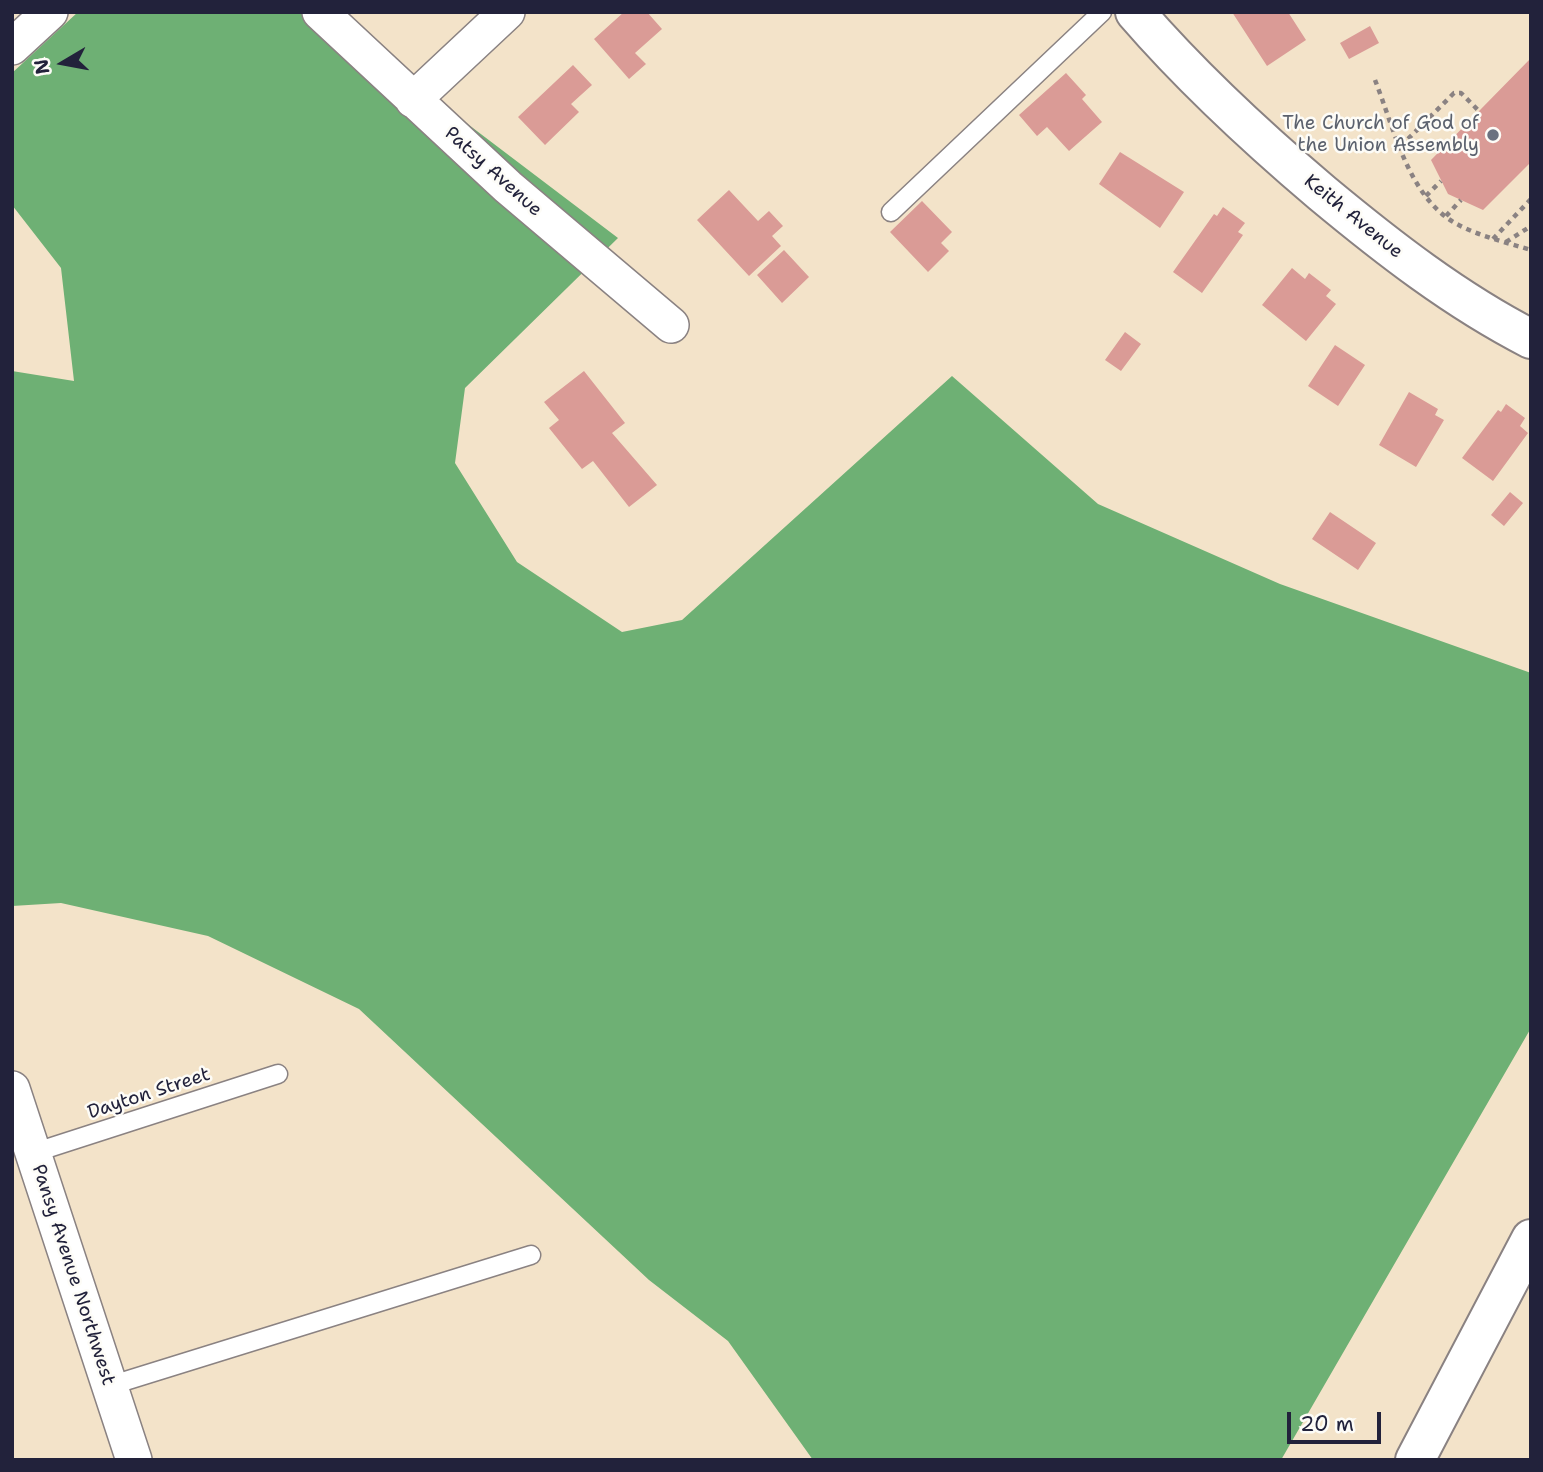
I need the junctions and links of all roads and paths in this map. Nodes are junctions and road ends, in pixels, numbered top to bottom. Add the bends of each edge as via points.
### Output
1 (50, 12) edge
2 (320, 12) edge
3 (506, 12) edge
4 (1102, 12) edge
5 (1135, 12) edge
6 (12, 47) edge
7 (1375, 80) dead end
8 (413, 100) junction
9 (1479, 111) dead end
10 (1401, 146) junction
11 (1441, 181) dead end
12 (1426, 196) junction
13 (1531, 199) edge
14 (1461, 200) dead end
15 (891, 212) dead end
16 (1447, 216) junction
17 (1531, 226) edge
18 (1493, 239) junction
19 (1506, 243) junction
20 (1531, 250) edge
21 (671, 326) dead end
22 (1531, 339) edge
23 (278, 1074) dead end
24 (12, 1089) edge
25 (33, 1153) junction
26 (1531, 1239) edge
27 (531, 1255) dead end
28 (109, 1385) junction
29 (134, 1460) edge
30 (1415, 1460) edge

1 - 6 street
2 - 8 street, Patsy Avenue
3 - 8 street
4 - 15 lane
5 - 22 street, Keith Avenue via 1258,139 1386,246 1498,323
7 - 10 path
8 - 21 street, Patsy Avenue
9 - 10 path via 1461,93 1454,93
10 - 12 path via 1417,186
11 - 12 path
12 - 16 path
13 - 18 path
14 - 16 path
16 - 18 path
17 - 19 path
18 - 19 path
19 - 20 path
23 - 25 lane, Dayton Street
24 - 25 street, Pansy Avenue Northwest
25 - 28 street, Pansy Avenue Northwest
26 - 30 street
27 - 28 lane
28 - 29 street, Pansy Avenue Northwest

